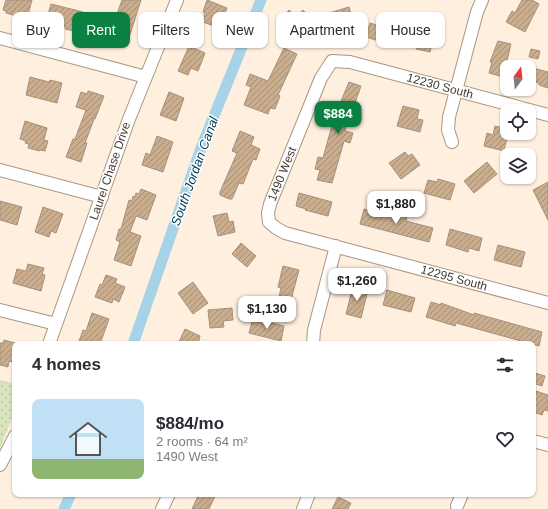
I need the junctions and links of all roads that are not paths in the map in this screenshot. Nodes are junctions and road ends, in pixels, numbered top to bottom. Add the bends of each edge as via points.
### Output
1 (177, 0) edge
2 (482, 0) edge
3 (0, 38) edge
4 (332, 61) joint
5 (146, 78) junction
6 (456, 90) junction
7 (548, 115) edge
8 (452, 142) dead end
9 (0, 170) edge
10 (102, 197) junction
11 (269, 222) joint
12 (336, 246) junction
13 (548, 303) edge
14 (0, 310) edge
15 (56, 324) junction
16 (50, 341) edge
17 (313, 341) edge
18 (12, 442) edge
19 (536, 442) edge
20 (548, 445) edge
21 (0, 465) edge
22 (168, 497) edge
23 (308, 497) edge
24 (461, 497) edge
25 (457, 506) dead end
26 (162, 509) edge
27 (303, 509) edge

1 - 5 street, Laurel Chase Drive
2 - 6 street
3 - 5 street
4 - 6 street, 12230 South via 350,62
4 - 11 street, 1490 West via 321,78 270,204
5 - 10 street, Laurel Chase Drive
6 - 7 street, 12230 South
6 - 8 street via 449,117 448,130
9 - 10 street
10 - 15 street, Laurel Chase Drive
11 - 12 street, 12295 South via 285,233
12 - 13 street, 12295 South
12 - 17 street
14 - 15 street
15 - 16 street, Laurel Chase Drive
18 - 21 street
19 - 20 street
22 - 26 street
23 - 27 street
24 - 25 street

